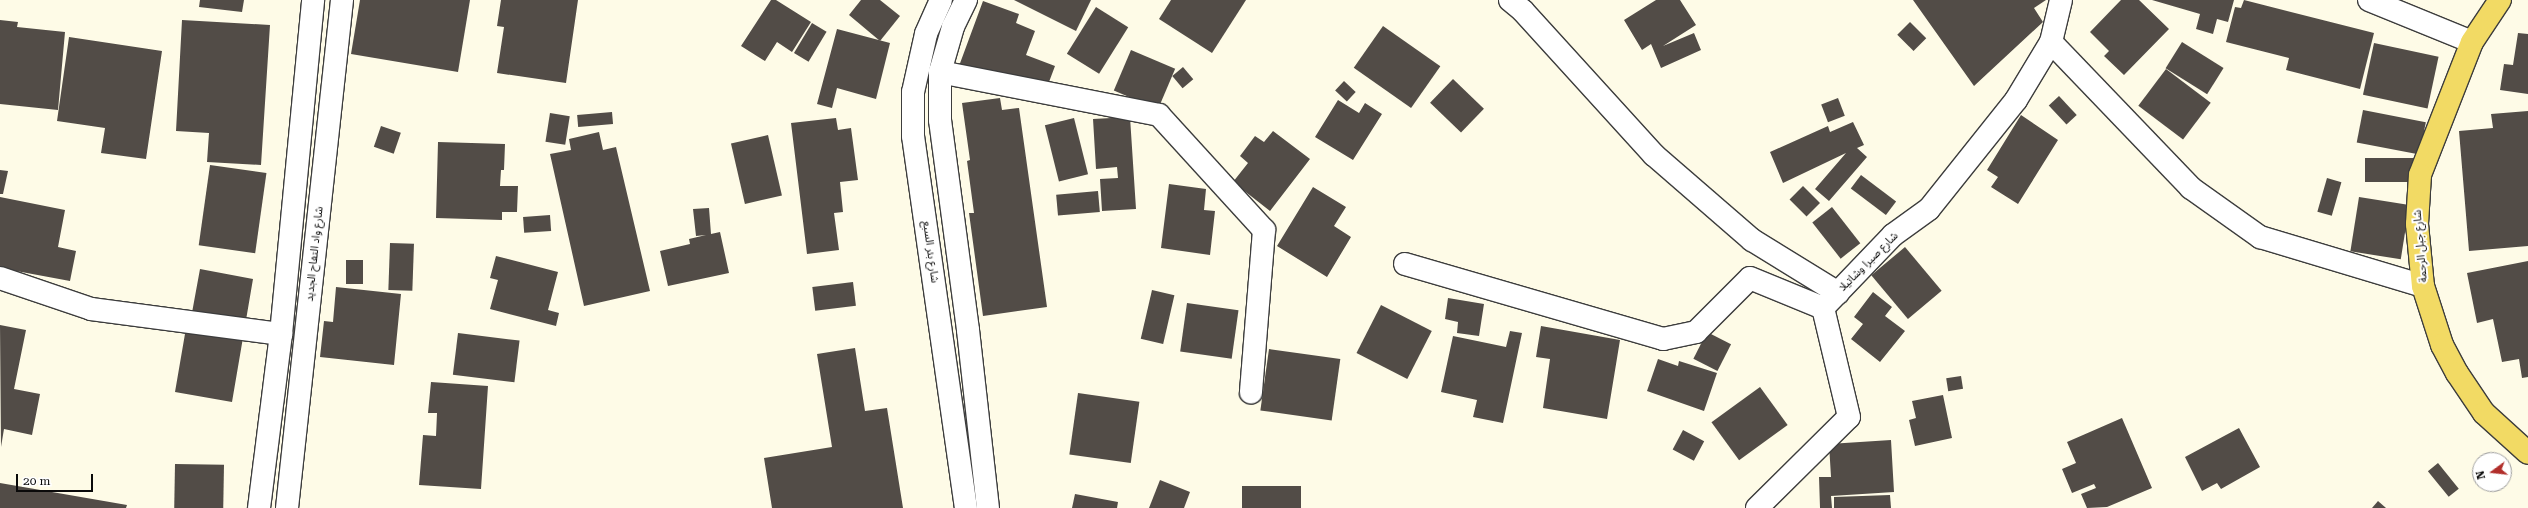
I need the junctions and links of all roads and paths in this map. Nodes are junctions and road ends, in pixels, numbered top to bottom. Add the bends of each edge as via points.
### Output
1 (313, 0) edge
2 (342, 0) edge
3 (941, 0) edge
4 (966, 0) edge
5 (1510, 0) edge
6 (2061, 0) edge
7 (2369, 0) edge
8 (2500, 0) edge
9 (2050, 42) junction
10 (2472, 42) junction
11 (940, 72) junction
12 (1405, 264) dead end
13 (0, 278) edge
14 (2423, 286) junction
15 (1831, 300) junction
16 (281, 334) junction
17 (1251, 392) dead end
18 (2528, 453) edge
19 (259, 508) edge
20 (287, 508) edge
21 (966, 508) edge
22 (988, 508) edge
23 (1757, 508) edge

1 - 16 street
2 - 20 street, شارع واد التفاح الجديد
3 - 21 street, شارع بئر السبع via 926,34 913,92 913,136
4 - 11 street via 952,27
5 - 15 street via 1523,11 1654,155 1752,240
6 - 9 street, شارع صبرا وشاتيلا
7 - 10 street
8 - 10 main road, شارع جبل الرحمة
9 - 14 street via 2191,188 2260,237
9 - 15 street, شارع صبرا وشاتيلا via 2019,95 1929,209 1893,235
10 - 14 main road, شارع جبل الرحمة via 2420,175 2417,224
11 - 17 street via 1158,115 1264,230
11 - 22 street via 940,120
12 - 15 street via 1663,339 1696,332 1750,278
13 - 16 street via 91,309
14 - 18 main road, شارع جبل الرحمة via 2442,345 2456,373 2484,414
15 - 23 street via 1849,417
16 - 19 street

